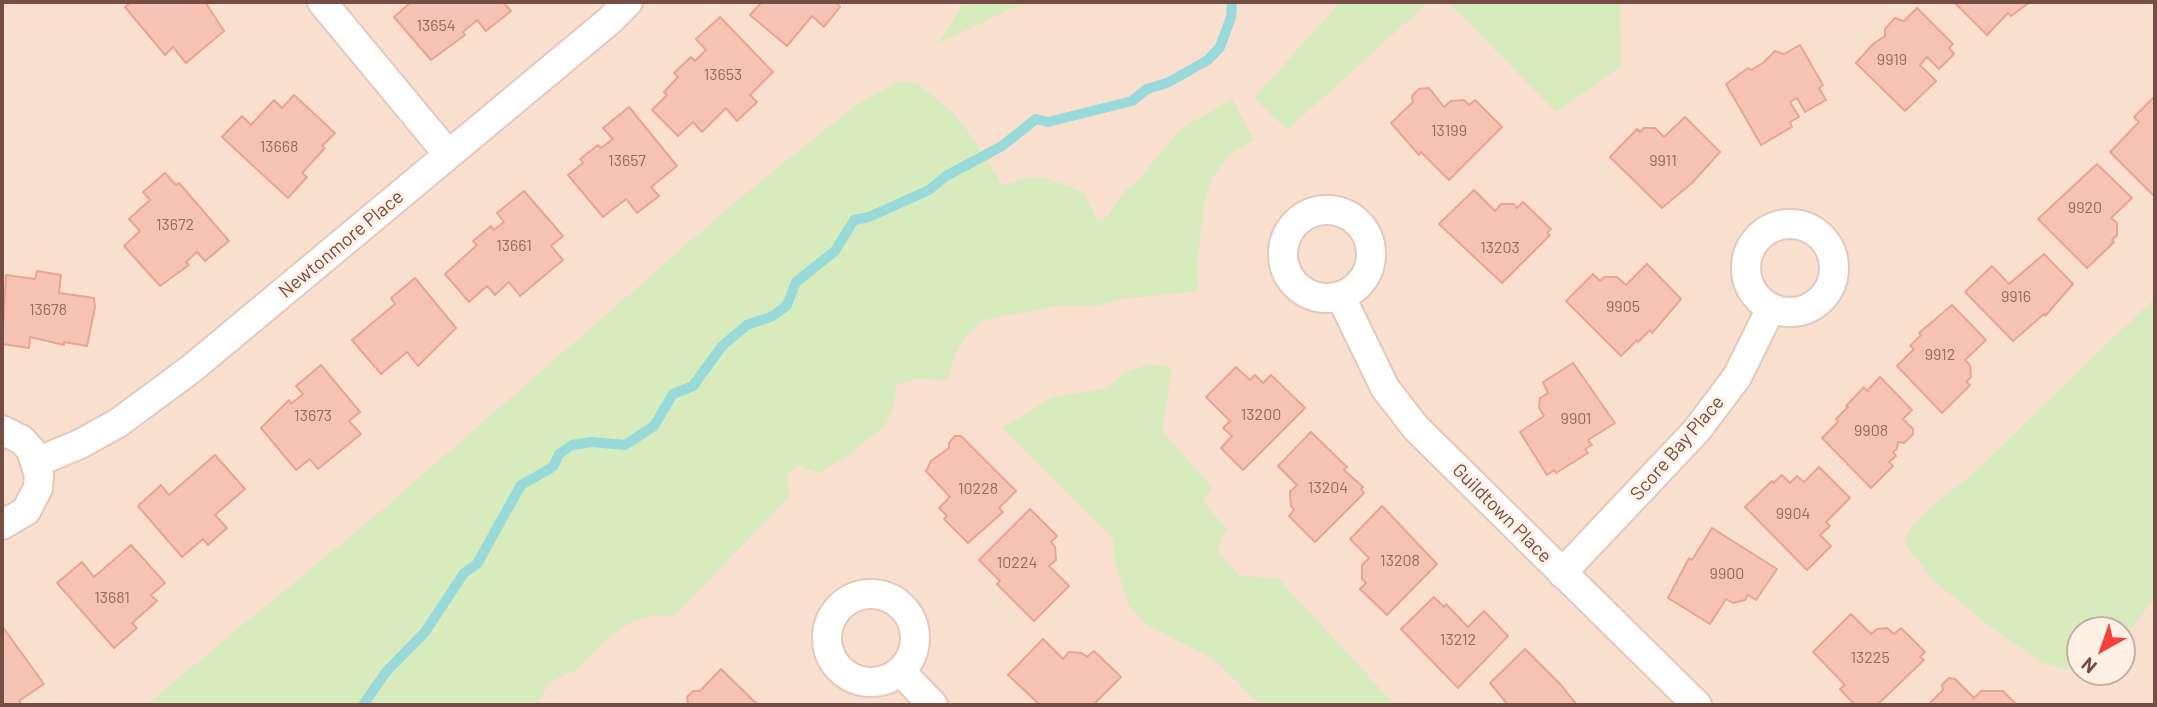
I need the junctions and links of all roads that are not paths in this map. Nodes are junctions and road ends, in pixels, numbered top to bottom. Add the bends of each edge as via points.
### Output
1 (322, 2) edge
2 (628, 2) edge
3 (448, 155) junction
4 (1340, 297) dead end
5 (1771, 308) dead end
6 (2, 430) edge
7 (37, 462) junction
8 (2, 525) edge
9 (1562, 573) junction
10 (901, 672) dead end
11 (933, 705) edge
12 (1697, 705) edge

1 - 3 street
2 - 3 street, Newtonmore Place
3 - 7 street, Newtonmore Place via 191,369 118,423
4 - 9 street, Guildtown Place via 1385,388 1416,428
5 - 9 street, Score Bay Place via 1737,377 1697,430
6 - 7 street via 22,440
7 - 8 street via 34,501 16,519
9 - 12 street, Guildtown Place
10 - 11 street

